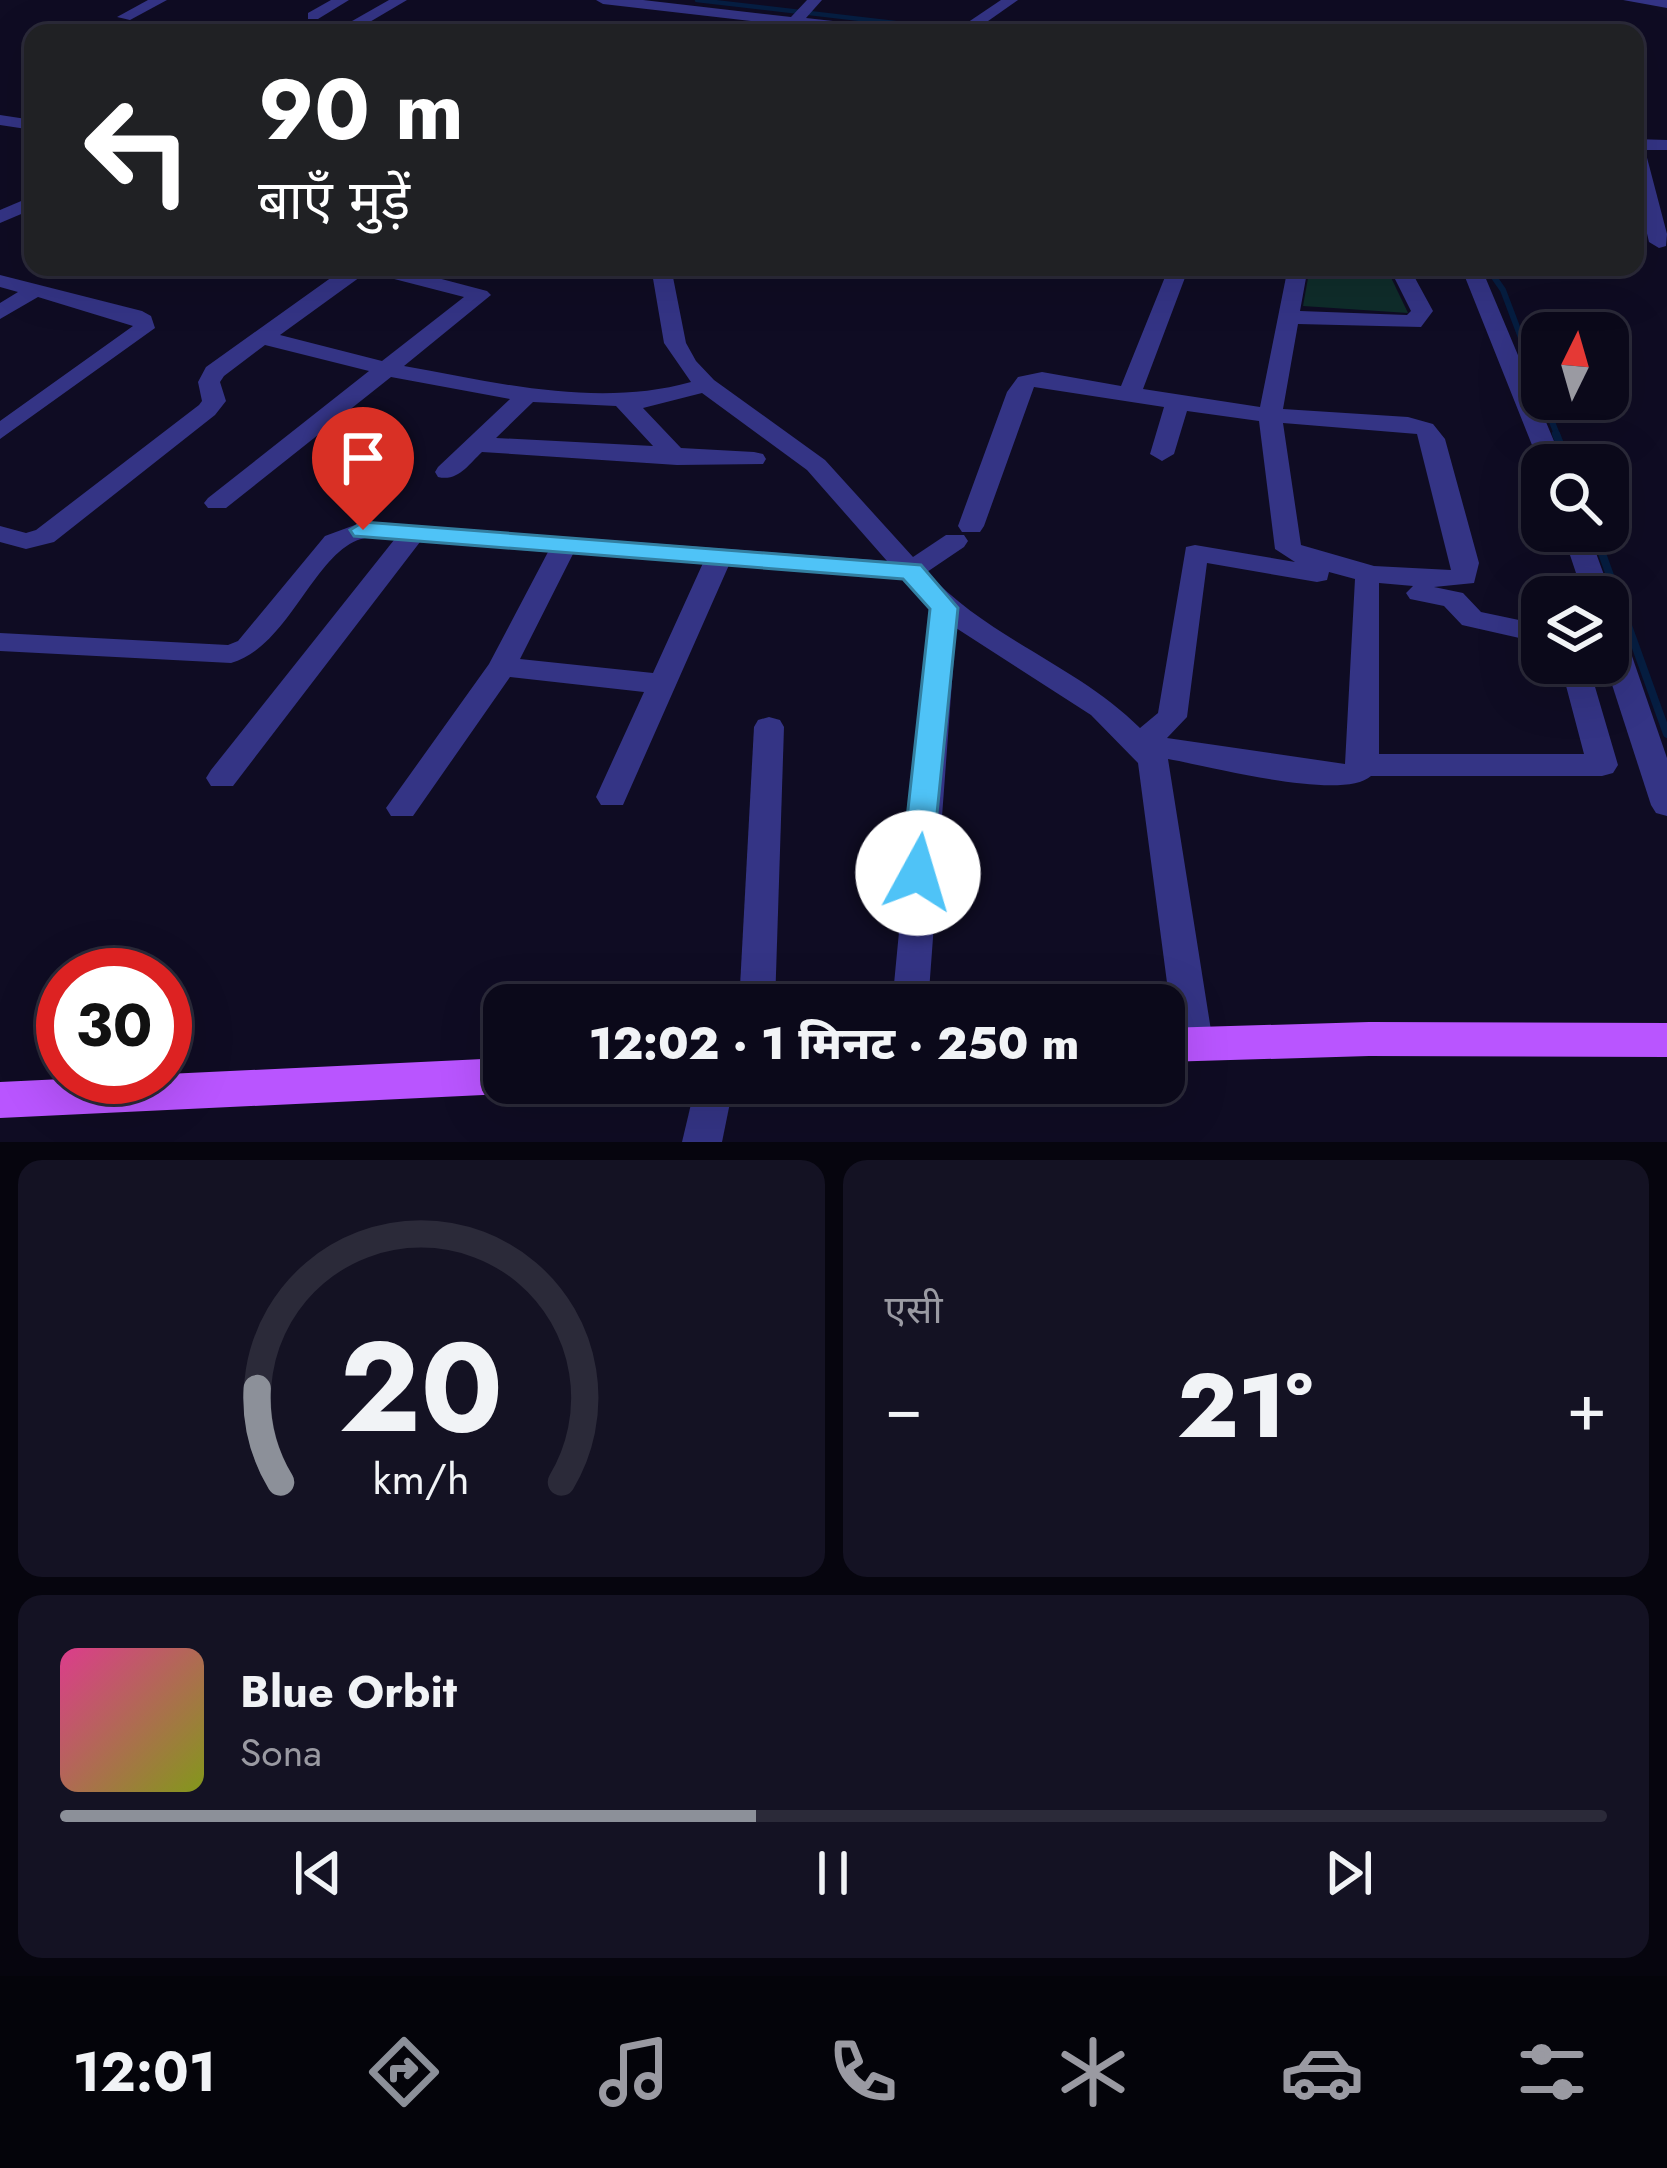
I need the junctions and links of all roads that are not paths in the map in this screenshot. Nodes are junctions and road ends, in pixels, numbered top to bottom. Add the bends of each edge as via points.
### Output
1 (160, 0) edge
2 (342, 0) edge
3 (400, 0) edge
4 (603, 0) edge
5 (1011, 0) edge
6 (1630, 0) edge
7 (1648, 1) edge
8 (1667, 4) edge
9 (803, 12) edge
10 (313, 16) dead end
11 (125, 17) dead end
12 (356, 24) edge
13 (856, 24) edge
14 (974, 24) edge
15 (1644, 176) edge
16 (1663, 242) edge
17 (347, 276) edge
18 (407, 276) edge
19 (663, 276) edge
20 (1176, 276) edge
21 (1296, 276) edge
22 (1404, 276) edge
23 (1475, 276) edge
24 (0, 281) edge
25 (35, 290) junction
26 (0, 313) edge
27 (1289, 317) junction
28 (269, 331) junction
29 (390, 370) junction
30 (706, 386) junction
31 (1130, 393) junction
32 (527, 394) junction
33 (624, 401) junction
34 (1178, 401) junction
35 (1270, 415) junction
36 (0, 432) edge
37 (477, 444) junction
38 (1543, 444) edge
39 (1162, 454) dead end
40 (677, 458) junction
41 (754, 459) dead end
42 (447, 472) dead end
43 (217, 503) dead end
44 (412, 533) junction
45 (0, 534) edge
46 (563, 548) junction
47 (718, 559) junction
48 (911, 571) junction
49 (1366, 583) junction
50 (944, 608) junction
51 (1521, 630) edge
52 (0, 642) edge
53 (502, 667) junction
54 (664, 684) junction
55 (1580, 684) edge
56 (1626, 684) edge
57 (769, 728) dead end
58 (1140, 744) junction
59 (1363, 765) junction
60 (222, 778) dead end
61 (612, 797) dead end
62 (1667, 805) edge
63 (402, 808) dead end
64 (758, 984) edge
65 (912, 984) edge
66 (1175, 984) edge
67 (1667, 1040) edge
68 (1185, 1044) edge
69 (483, 1077) edge
70 (0, 1100) edge
71 (710, 1104) edge
72 (702, 1142) edge

1 - 11 street
2 - 10 street
3 - 12 street
4 - 9 street
5 - 14 street
6 - 7 street
7 - 8 street
9 - 13 street
15 - 16 street
17 - 28 street
18 - 29 street via 480,295
19 - 30 street via 675,343
20 - 31 street
21 - 27 street
22 - 27 street via 1422,311 1413,322
23 - 38 street
24 - 25 street
25 - 26 street
25 - 36 street via 134,316 143,328
27 - 35 street
28 - 29 street via 280,344
28 - 45 street via 214,372 207,410 56,529 26,541
29 - 32 street
29 - 43 street
30 - 33 street
30 - 48 street via 816,465
31 - 34 street
31 - 48 street via 1026,382 963,533
32 - 33 street
32 - 37 street
33 - 40 street
34 - 35 street
34 - 39 street
35 - 35 street via 1425,429 1464,577 1418,579 1288,549
37 - 40 street
37 - 42 street
40 - 41 street
44 - 46 street
44 - 52 street via 345,535 248,647 231,654
44 - 60 street
46 - 47 street
46 - 53 street
47 - 48 street
47 - 54 street
48 - 50 street
49 - 51 street via 1454,598 1472,620
49 - 58 street via 1195,553 1172,717
49 - 59 street
50 - 58 street via 1102,708
50 - 65 street
53 - 54 street
53 - 63 street
54 - 61 street
55 - 59 street via 1602,765
56 - 62 street
57 - 64 street
58 - 59 street via 1334,776
58 - 66 street via 1161,789
67 - 68 main road
69 - 70 main road
71 - 72 street

